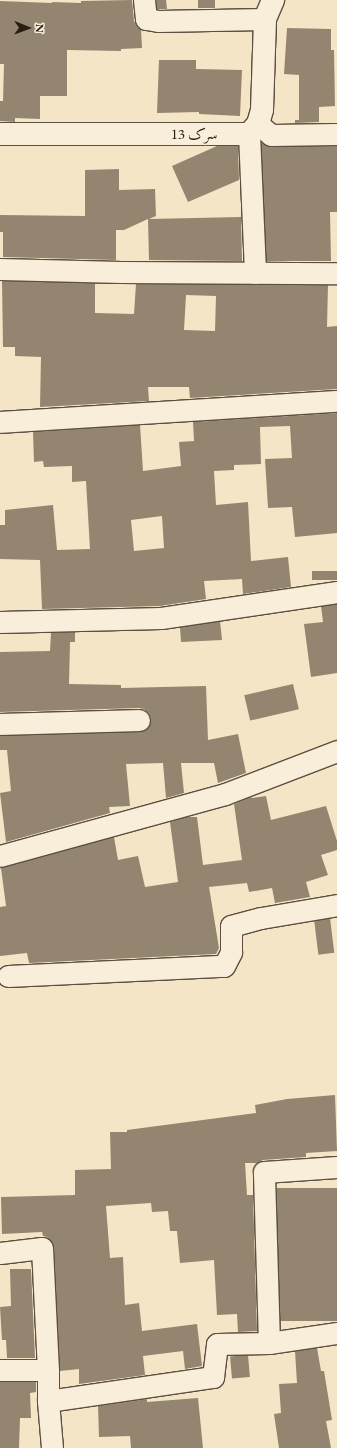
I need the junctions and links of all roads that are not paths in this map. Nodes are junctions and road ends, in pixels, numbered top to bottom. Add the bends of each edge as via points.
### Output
1 (144, 0) edge
2 (269, 10) edge
3 (254, 129) junction
4 (0, 134) edge
5 (337, 134) edge
6 (0, 269) edge
7 (255, 273) junction
8 (337, 273) edge
9 (337, 401) edge
10 (0, 422) edge
11 (337, 592) edge
12 (0, 622) edge
13 (139, 720) dead end
14 (0, 724) edge
15 (337, 751) edge
16 (0, 856) edge
17 (337, 905) edge
18 (8, 976) dead end
19 (337, 1167) edge
20 (0, 1253) edge
21 (337, 1333) edge
22 (269, 1343) junction
23 (0, 1370) edge
24 (48, 1370) junction
25 (48, 1402) junction
26 (52, 1448) edge

1 - 2 street via 146,19 158,21
2 - 3 street via 262,110
3 - 4 street, سرک 13
3 - 5 street via 271,135
3 - 7 street
6 - 7 street
7 - 8 street
9 - 10 street
11 - 12 street via 161,618
13 - 14 street
15 - 16 street via 225,794
17 - 18 street via 261,918 231,926 231,952 224,966
19 - 22 street via 264,1172
20 - 24 street via 42,1248
21 - 22 street
22 - 25 street via 217,1344 213,1377
23 - 24 street
24 - 25 street
25 - 26 street

